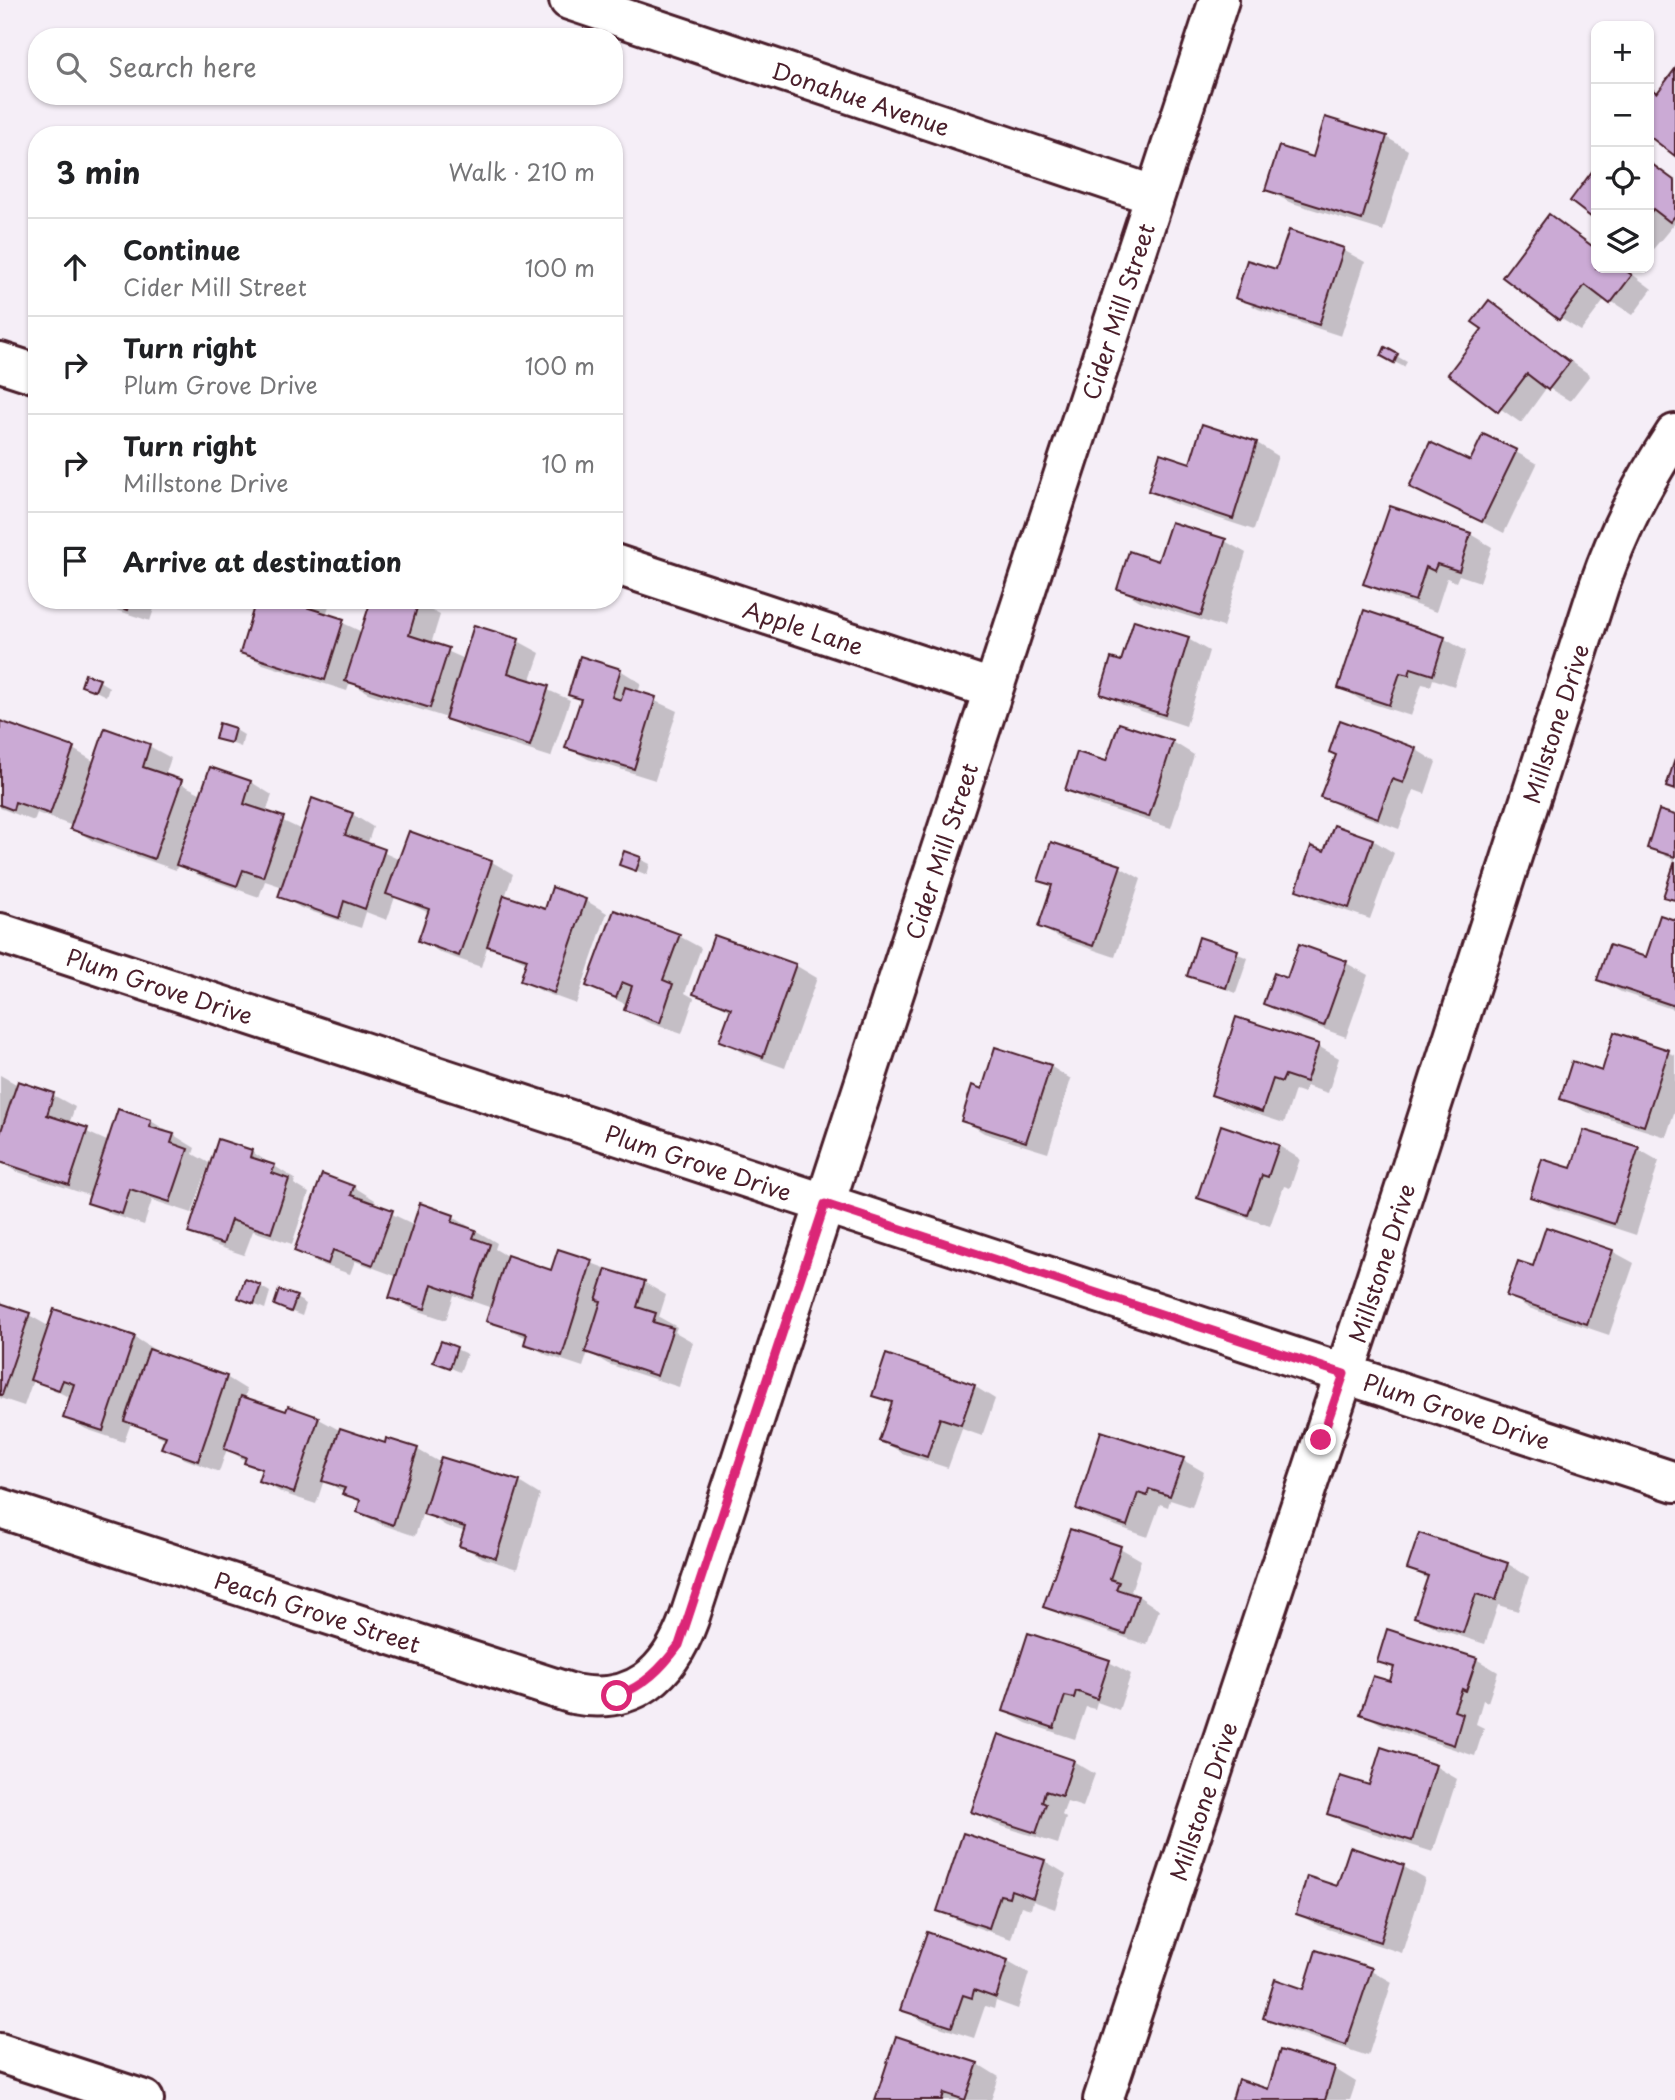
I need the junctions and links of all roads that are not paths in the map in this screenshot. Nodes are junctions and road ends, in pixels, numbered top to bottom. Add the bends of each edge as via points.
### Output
1 (569, 0) edge
2 (1219, 0) edge
3 (664, 15) edge
4 (1153, 195) junction
5 (0, 362) edge
6 (28, 371) edge
7 (1675, 434) edge
8 (623, 567) edge
9 (992, 689) junction
10 (0, 933) edge
11 (825, 1204) junction
12 (1344, 1374) junction
13 (1675, 1482) edge
14 (0, 1508) edge
15 (638, 1687) joint
16 (0, 2053) edge
17 (144, 2100) edge
18 (1103, 2100) edge

1 - 3 street, Donahue Avenue
2 - 4 street, Cider Mill Street
3 - 4 street, Donahue Avenue
4 - 9 street, Cider Mill Street
5 - 6 street
7 - 12 street, Millstone Drive via 1619,530
8 - 9 street, Apple Lane
9 - 11 street, Cider Mill Street
10 - 11 street, Plum Grove Drive
11 - 12 street, Plum Grove Drive
11 - 15 street, Cider Mill Street via 679,1645 661,1670
12 - 13 street, Plum Grove Drive
12 - 18 street, Millstone Drive
14 - 15 street, Peach Grove Street via 573,1693 593,1698 617,1696
16 - 17 street

